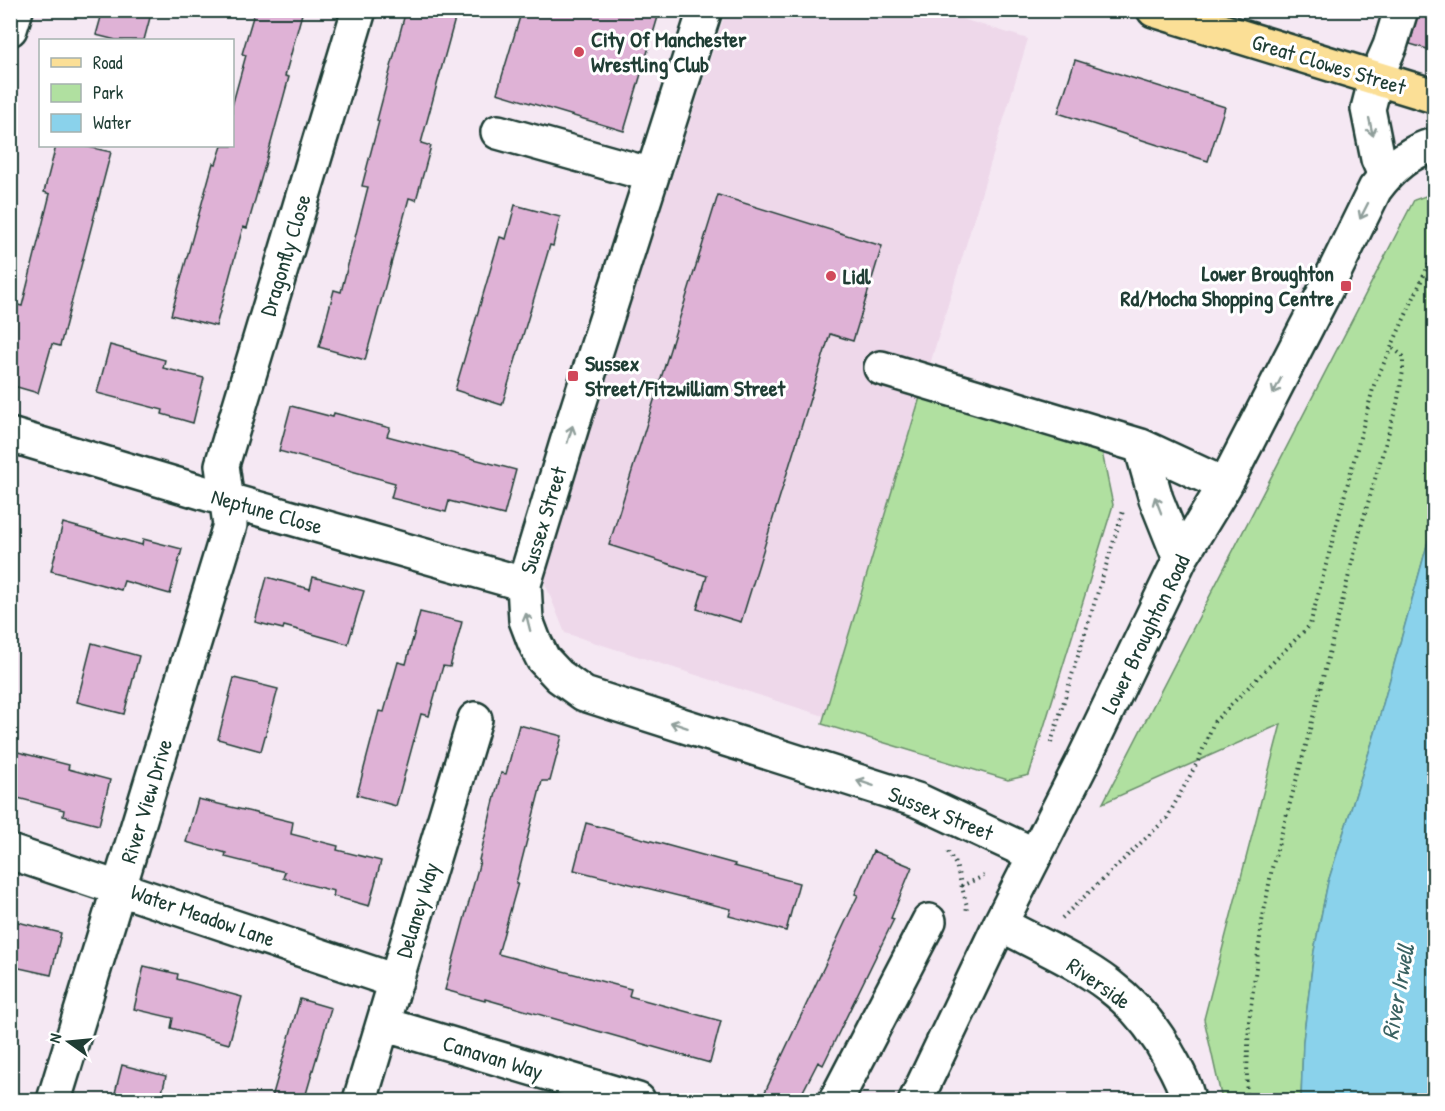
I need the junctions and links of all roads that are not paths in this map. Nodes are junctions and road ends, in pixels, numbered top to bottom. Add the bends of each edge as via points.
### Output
1 (16, 10) edge
2 (359, 10) edge
3 (705, 10) edge
4 (1155, 10) edge
5 (1401, 10) edge
6 (10, 29) edge
7 (1376, 78) junction
8 (1434, 96) edge
9 (498, 132) dead end
10 (1434, 145) edge
11 (652, 175) junction
12 (1385, 175) junction
13 (881, 368) dead end
14 (10, 435) edge
15 (1141, 446) junction
16 (1226, 484) junction
17 (228, 500) junction
18 (1180, 559) junction
19 (524, 584) junction
20 (475, 719) dead end
21 (10, 852) edge
22 (1035, 855) junction
23 (120, 887) junction
24 (929, 921) dead end
25 (1000, 924) junction
26 (395, 981) junction
27 (383, 1024) junction
28 (54, 1101) edge
29 (360, 1101) edge
30 (638, 1101) edge
31 (836, 1101) edge
32 (916, 1101) edge
33 (1188, 1101) edge

1 - 6 street
2 - 17 street, Dragonfly Close via 222,465
3 - 11 street, Sussex Street
4 - 7 main road, Great Clowes Street
5 - 7 street
7 - 8 main road, Great Clowes Street
7 -> 12 street via 1368,109
9 - 11 street
10 - 12 street, Lower Broughton Road via 1405,158
19 -> 11 street, Sussex Street
12 -> 16 street, Lower Broughton Road via 1362,213
13 - 15 street
14 - 17 street, Neptune Close
15 - 16 street
18 -> 15 street via 1156,499
16 - 18 street, Lower Broughton Road
17 - 19 street, Neptune Close
17 - 23 street, River View Drive via 230,525
18 - 22 street, Lower Broughton Road
22 -> 19 street, Sussex Street via 917,800 584,694 543,659 526,620
20 - 26 street, Delaney Way
21 - 23 street, Water Meadow Lane
22 - 25 street, Lower Broughton Road
23 - 26 street, Water Meadow Lane
23 - 28 street, River View Drive
24 - 31 street
25 - 32 street, Lower Broughton Road
25 - 33 street, Riverside via 1083,968 1139,1011 1161,1041 1185,1087
26 - 27 street, Delaney Way
27 - 29 street, Delaney Way
27 - 30 street, Canavan Way

